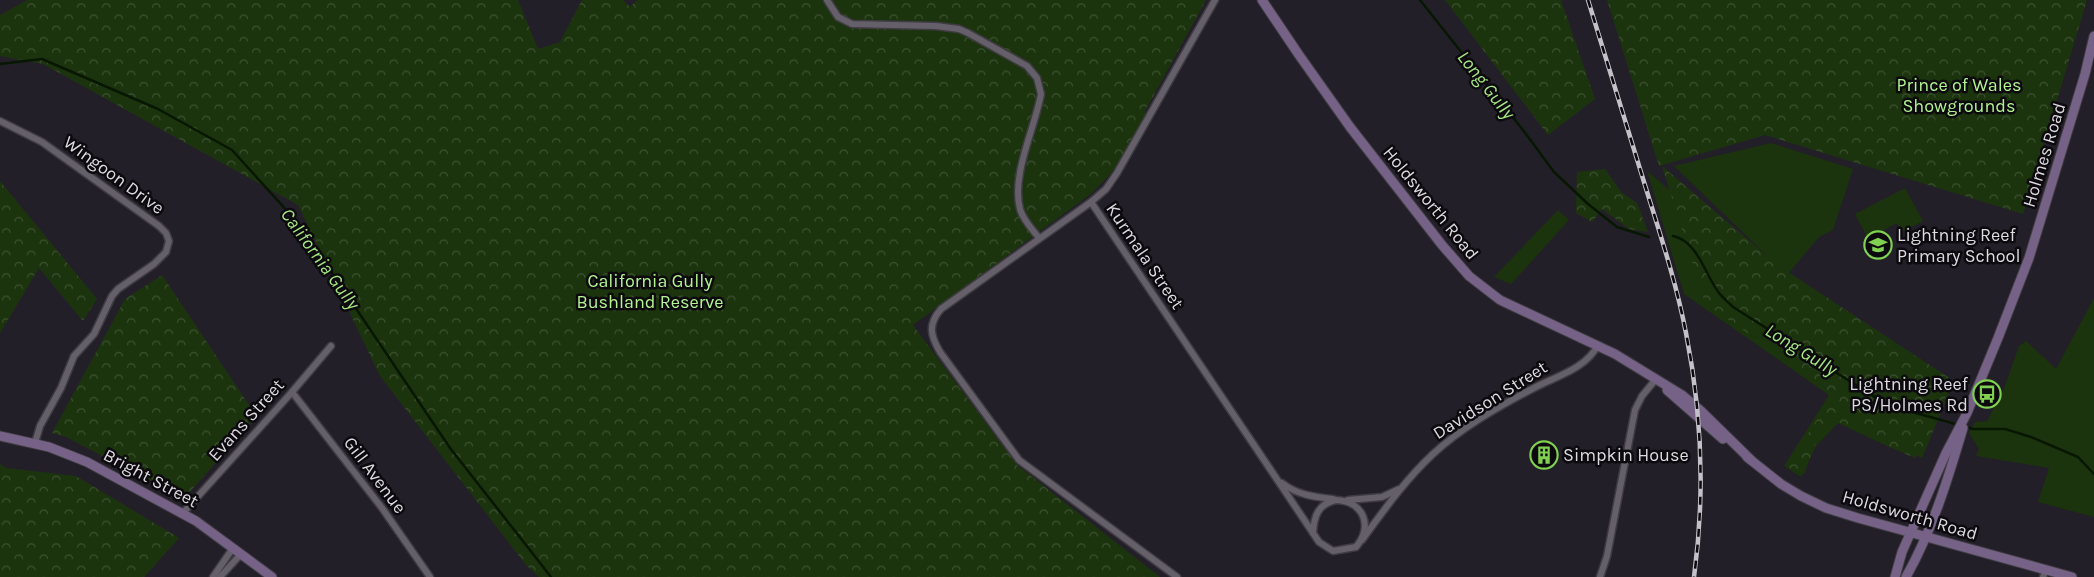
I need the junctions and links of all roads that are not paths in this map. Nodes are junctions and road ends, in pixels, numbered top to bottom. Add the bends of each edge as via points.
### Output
1 (827, 0) edge
2 (1215, 0) edge
3 (1262, 0) edge
4 (2094, 36) edge
5 (2094, 55) edge
6 (2085, 74) junction
7 (0, 121) edge
8 (1091, 202) junction
9 (1039, 238) junction
10 (331, 346) dead end
11 (1598, 346) junction
12 (1656, 379) junction
13 (292, 392) junction
14 (1962, 424) junction
15 (0, 436) edge
16 (35, 443) junction
17 (1274, 475) junction
18 (1402, 487) junction
19 (1336, 500) junction
20 (1344, 500) junction
21 (183, 513) junction
22 (1313, 532) junction
23 (1911, 533) junction
24 (1925, 536) junction
25 (1362, 540) junction
26 (233, 548) junction
27 (241, 554) junction
28 (2045, 573) edge
29 (213, 577) edge
30 (220, 577) edge
31 (272, 577) edge
32 (430, 577) edge
33 (1177, 577) edge
34 (1600, 577) edge
35 (1895, 577) edge
36 (1906, 577) edge
37 (2072, 577) edge

1 - 9 street via 838,17 852,24 959,30 979,38 1031,70 1041,94 1018,194 1023,216
2 - 8 street, Kurmala Street via 1118,172
3 - 11 main road, Holdsworth Road via 1319,85 1460,267 1500,300
4 - 6 main road, Holmes Road
5 - 6 main road, Holmes Road
6 - 14 main road, Holmes Road via 2035,240
7 - 16 street, Wingoon Drive via 35,138 90,176 159,226 169,241 162,258 112,296 94,334 74,356
8 - 9 street
8 - 17 street, Kurmala Street
9 - 33 street via 941,309 932,322 932,337 1019,460
10 - 13 street, Evans Street
11 - 12 main road, Holdsworth Road
11 - 18 street, Davidson Street via 1582,364 1528,391 1452,438
12 - 23 main road, Holdsworth Road via 1711,430 1781,484 1812,502
12 - 34 street via 1635,410
13 - 21 street, Evans Street
13 - 32 street, Gill Avenue via 376,500
14 - 23 main road, Holmes Road
14 - 24 main road, Holmes Road via 1948,481
15 - 16 main road, Bright Street
16 - 21 main road, Bright Street via 87,462
17 - 19 street, Kurmala Street via 1292,491
17 - 22 street, Kurmala Street
18 - 20 street, Davidson Street via 1382,497
18 - 25 street, Davidson Street
19 - 20 street
19 - 22 street via 1317,511
20 - 25 street via 1361,512 1364,522
21 - 26 main road, Bright Street
22 - 25 street via 1319,542 1333,551 1356,547
23 - 24 main road, Holdsworth Road
23 - 35 main road, Holmes Road
24 - 28 main road, Holdsworth Road
24 - 36 main road, Holmes Road
26 - 27 main road, Bright Street
26 - 29 street
27 - 30 street
27 - 31 main road, Bright Street
28 - 37 main road, Holdsworth Road

